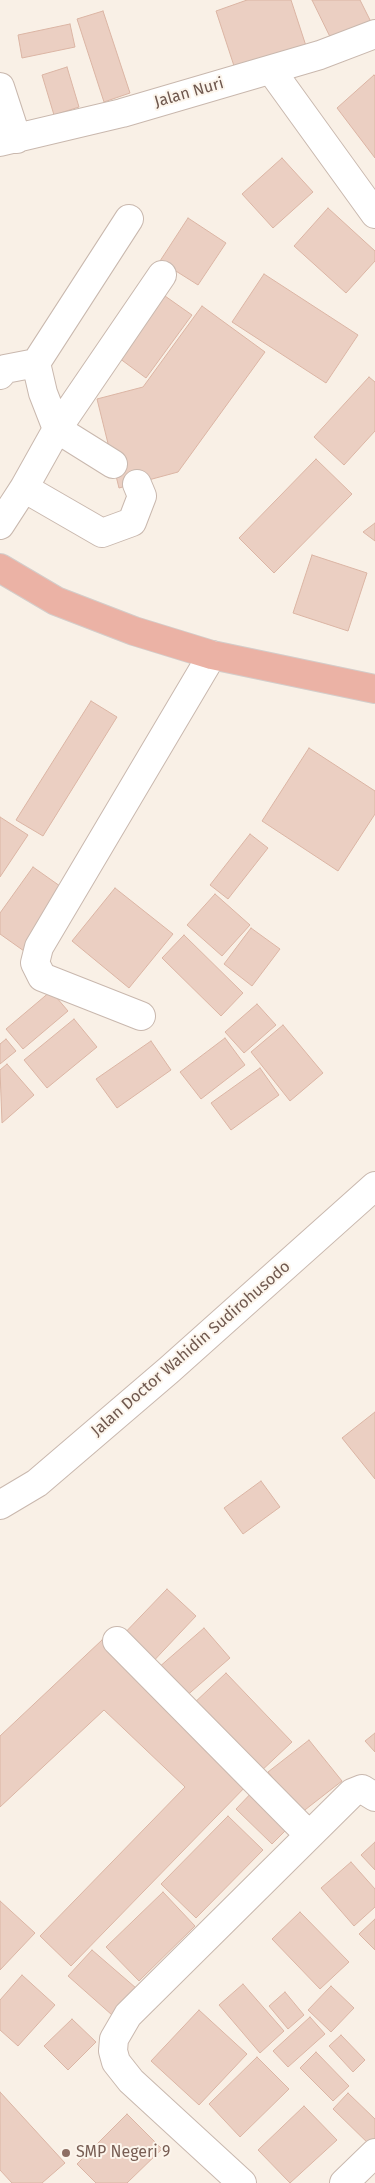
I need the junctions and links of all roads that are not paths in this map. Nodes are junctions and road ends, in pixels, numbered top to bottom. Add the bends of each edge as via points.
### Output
1 (375, 34) edge
2 (271, 70) junction
3 (0, 87) edge
4 (9, 140) edge
5 (375, 214) edge
6 (129, 219) dead end
7 (162, 275) dead end
8 (36, 363) junction
9 (0, 375) edge
10 (58, 429) junction
11 (113, 464) dead end
12 (137, 484) dead end
13 (24, 488) junction
14 (0, 525) edge
15 (0, 568) edge
16 (212, 655) junction
17 (375, 689) edge
18 (141, 1016) dead end
19 (375, 1186) edge
20 (0, 1505) edge
21 (118, 1640) dead end
22 (375, 1796) edge
23 (308, 1834) junction
24 (375, 2153) edge
25 (242, 2183) edge
26 (344, 2183) edge

1 - 2 street, Jalan Nuri
2 - 4 street, Jalan Nuri via 122,113
2 - 5 street
3 - 4 street
6 - 8 street
7 - 10 street
8 - 9 street via 5,368
8 - 10 street via 43,393
10 - 11 street
10 - 13 street
12 - 13 street via 142,496 132,522 102,533
13 - 14 street
15 - 16 highway via 56,601 134,631
16 - 17 highway
16 - 18 street via 38,947 35,963 42,977
19 - 20 street, Jalan Doctor Wahidin Sudirohusodo via 37,1483
21 - 23 street
22 - 23 street via 362,1789 352,1792
23 - 25 street via 128,2015 114,2039 113,2051 122,2072
24 - 26 street

